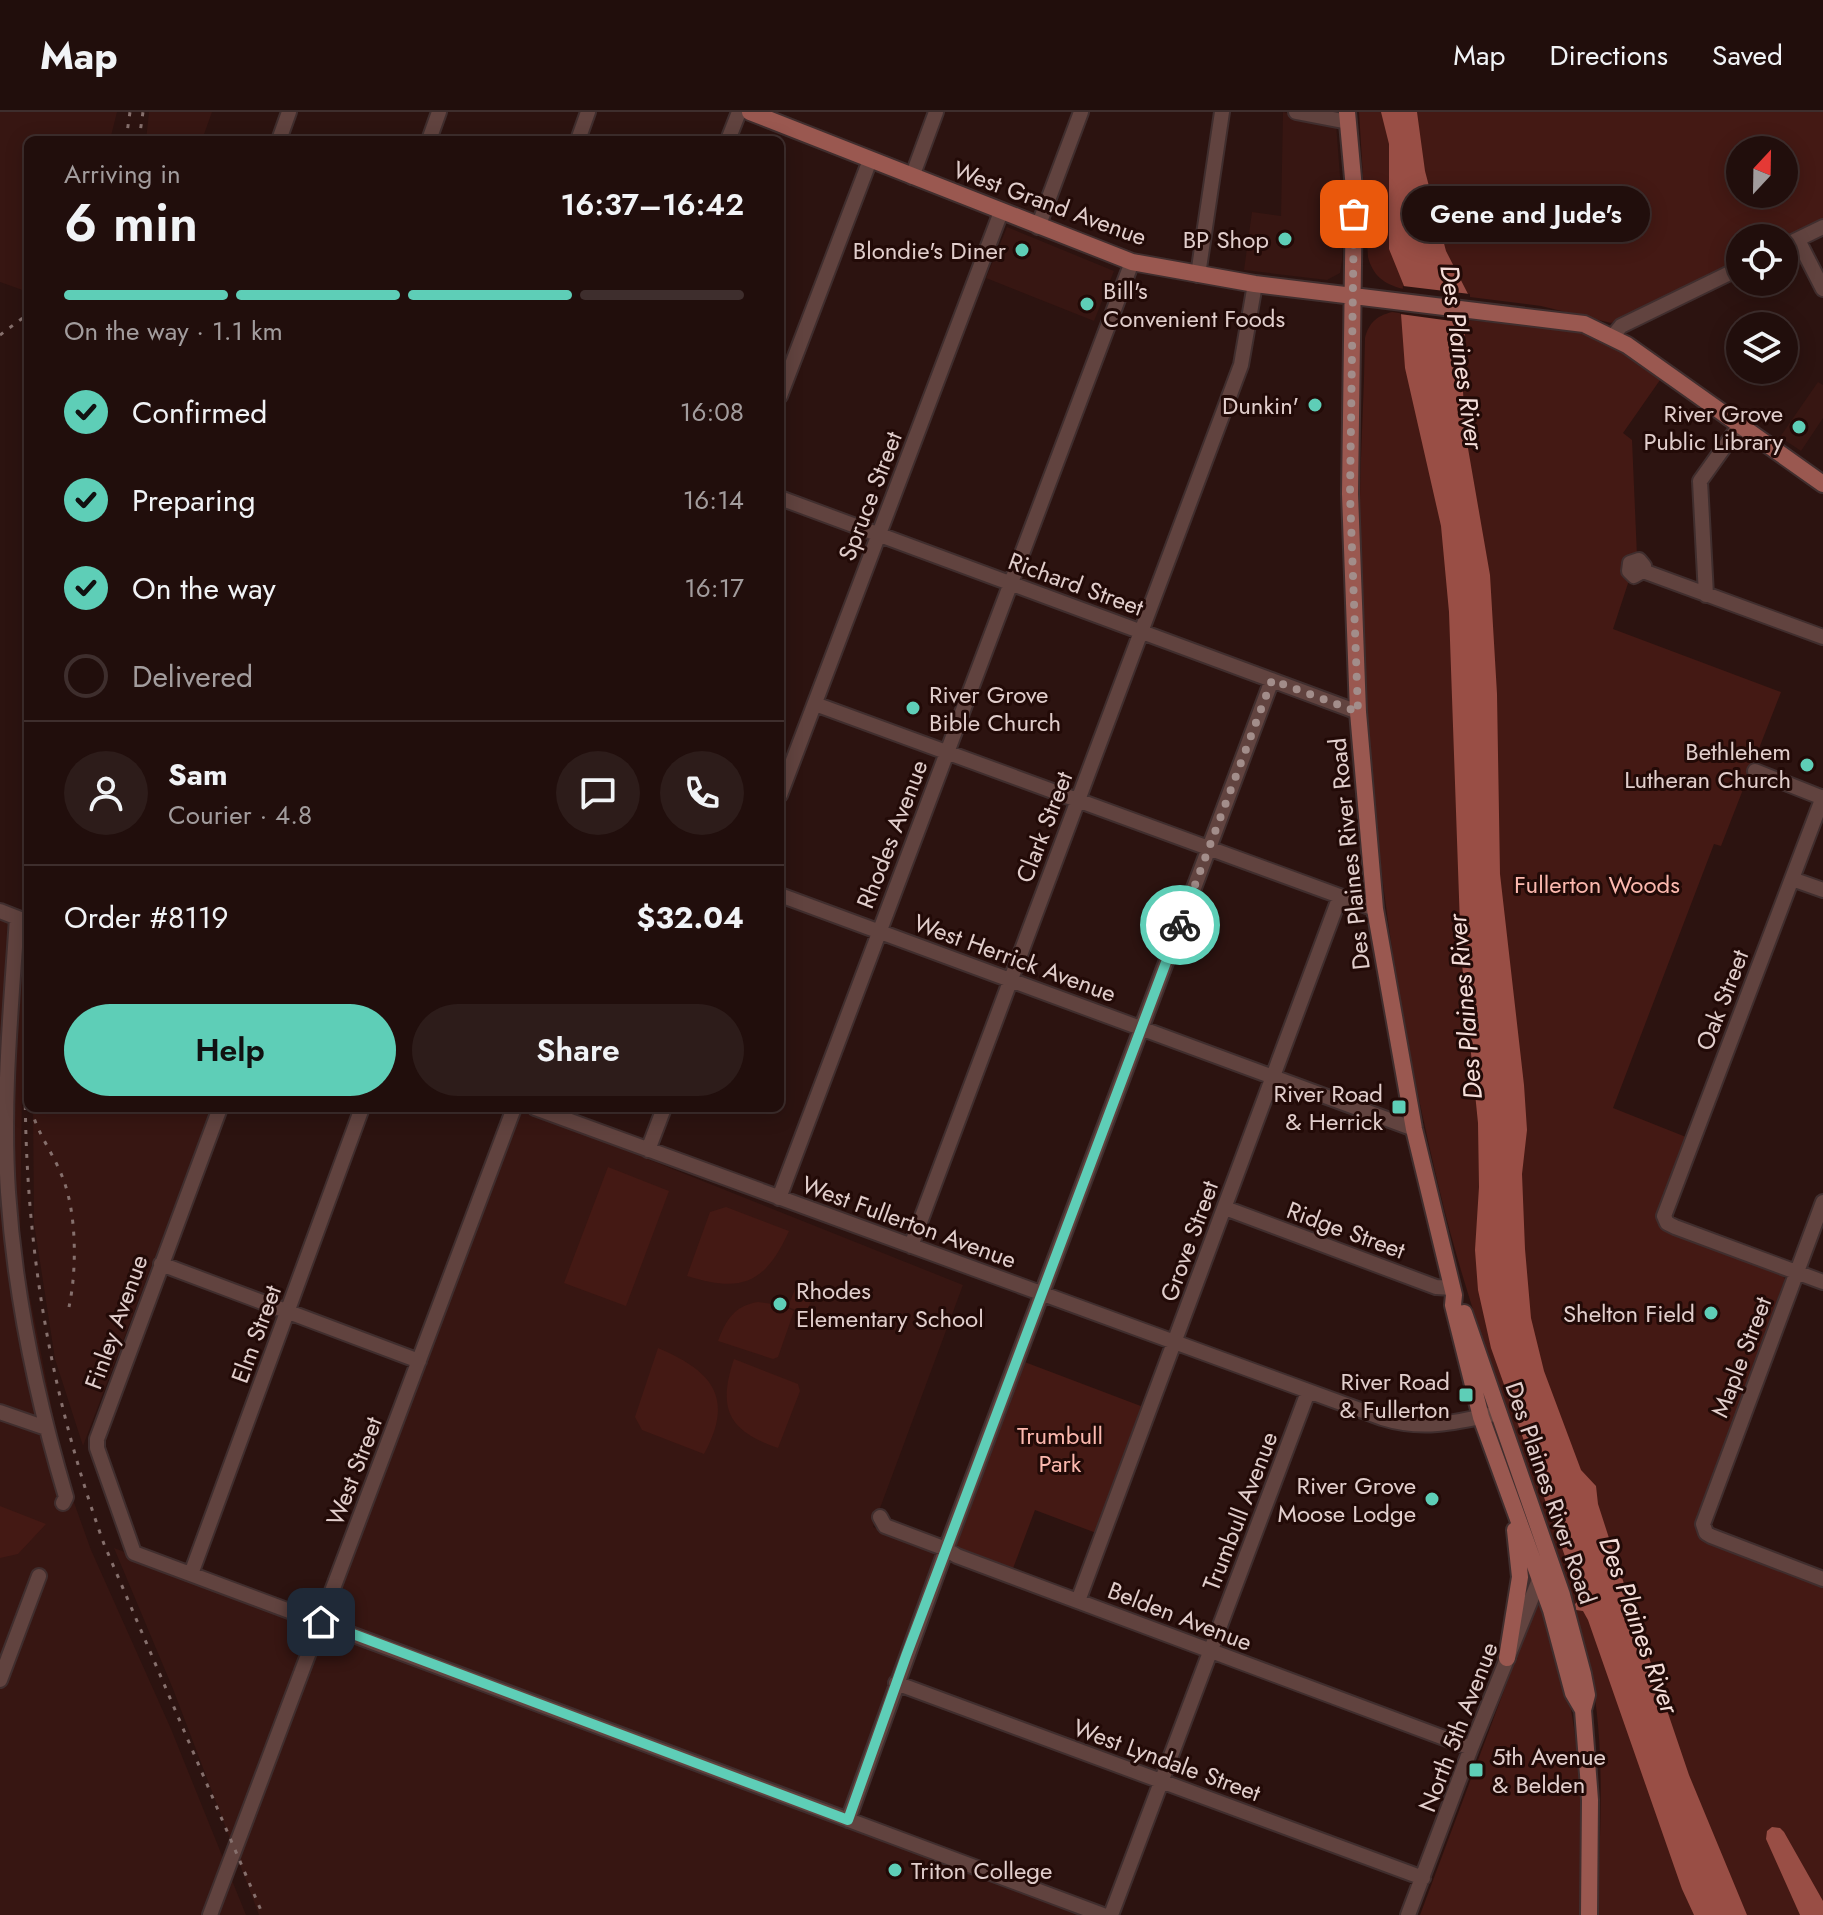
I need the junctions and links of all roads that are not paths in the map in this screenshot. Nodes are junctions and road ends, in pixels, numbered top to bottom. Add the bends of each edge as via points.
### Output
1 (289, 112) edge
2 (439, 112) edge
3 (588, 112) edge
4 (739, 112) edge
5 (750, 112) edge
6 (936, 112) edge
7 (1081, 112) edge
8 (1222, 112) edge
9 (1296, 112) edge
10 (1348, 117) edge
11 (786, 119) edge
12 (280, 136) edge
13 (430, 136) edge
14 (579, 136) edge
15 (730, 136) edge
16 (870, 160) junction
17 (912, 177) junction
18 (1001, 212) junction
19 (1038, 227) junction
20 (1823, 227) edge
21 (1798, 240) edge
22 (1798, 253) edge
23 (1132, 262) junction
24 (1198, 275) junction
25 (1726, 275) edge
26 (1255, 284) junction
27 (1823, 289) edge
28 (1354, 295) junction
29 (1613, 336) junction
30 (784, 386) edge
31 (1740, 425) junction
32 (1823, 484) edge
33 (784, 499) edge
34 (879, 534) junction
35 (1643, 571) dead end
36 (1011, 583) junction
37 (1706, 595) junction
38 (1141, 632) junction
39 (1823, 637) edge
40 (1272, 680) junction
41 (815, 704) junction
42 (1358, 712) junction
43 (946, 752) junction
44 (1755, 771) dead end
45 (784, 785) edge
46 (1823, 797) edge
47 (1078, 800) junction
48 (1209, 848) junction
49 (1792, 879) junction
50 (1823, 890) edge
51 (784, 896) edge
52 (1340, 896) junction
53 (1375, 909) junction
54 (0, 911) edge
55 (23, 920) edge
56 (879, 931) junction
57 (1010, 979) junction
58 (1142, 1028) junction
59 (1273, 1077) junction
60 (218, 1112) edge
61 (361, 1112) edge
62 (512, 1112) edge
63 (546, 1112) edge
64 (662, 1112) edge
65 (1414, 1129) junction
66 (648, 1150) junction
67 (779, 1198) junction
68 (1823, 1202) edge
69 (1225, 1208) junction
70 (911, 1246) junction
71 (7, 1252) edge
72 (161, 1264) junction
73 (1797, 1272) junction
74 (1823, 1282) edge
75 (1454, 1292) junction
76 (1042, 1294) junction
77 (288, 1312) junction
78 (1175, 1343) junction
79 (419, 1361) junction
80 (1308, 1392) junction
81 (0, 1412) edge
82 (1499, 1413) junction
83 (1481, 1417) junction
84 (46, 1428) junction
85 (1511, 1501) junction
86 (63, 1503) dead end
87 (880, 1517) dead end
88 (946, 1549) junction
89 (1549, 1556) junction
90 (191, 1574) junction
91 (39, 1576) dead end
92 (1540, 1579) junction
93 (1823, 1579) edge
94 (1078, 1601) junction
95 (321, 1622) junction
96 (1211, 1651) junction
97 (1507, 1658) junction
98 (0, 1680) edge
99 (896, 1683) junction
100 (1583, 1710) junction
101 (1471, 1748) junction
102 (1162, 1781) junction
103 (848, 1820) junction
104 (1423, 1878) junction
105 (210, 1915) edge
106 (1103, 1915) edge
107 (1111, 1915) edge
108 (1408, 1915) edge
109 (1589, 1915) edge

1 - 12 street
2 - 13 street
3 - 14 street
4 - 15 street
5 - 11 main road, West Grand Avenue
6 - 17 street
7 - 19 street
8 - 24 street
9 - 10 street
10 - 28 main road, Des Plaines River Road
11 - 16 main road, West Grand Avenue
16 - 17 main road, West Grand Avenue
16 - 30 street
17 - 18 main road, West Grand Avenue
18 - 19 main road, West Grand Avenue
18 - 34 street, Spruce Street
19 - 23 main road, West Grand Avenue
20 - 21 street
22 - 27 street
23 - 24 main road, West Grand Avenue
23 - 36 street, Rhodes Avenue
24 - 26 main road, West Grand Avenue
25 - 29 street via 1621,326
26 - 28 main road, West Grand Avenue
26 - 38 street, Clark Street via 1241,365
28 - 29 main road, West Grand Avenue via 1564,320
28 - 42 main road, Des Plaines River Road via 1350,494
29 - 31 main road, West Grand Avenue
31 - 32 main road, West Grand Avenue
31 - 37 street via 1700,481
33 - 34 street, Richard Street
34 - 36 street, Richard Street
34 - 41 street, Spruce Street
35 - 37 street
36 - 38 street, Richard Street
36 - 43 street, Rhodes Avenue
37 - 39 street
38 - 40 street, Richard Street
38 - 47 street, Clark Street
40 - 42 street, Richard Street
40 - 48 street
41 - 43 street
41 - 45 street, Spruce Street
42 - 53 main road, Des Plaines River Road
43 - 47 street
43 - 56 street, Rhodes Avenue
44 - 46 street
46 - 49 street, Oak Street
47 - 48 street
47 - 57 street, Clark Street
48 - 52 street
48 - 58 street
49 - 50 street
49 - 73 street, Oak Street via 1664,1219
51 - 56 street, West Herrick Avenue
52 - 53 street
52 - 59 street, Grove Street
53 - 65 main road, Des Plaines River Road
54 - 55 street
55 - 71 street via 8,1057
56 - 57 street, West Herrick Avenue
56 - 67 street, Rhodes Avenue
57 - 58 street, West Herrick Avenue
57 - 70 street, Clark Street
58 - 59 street, West Herrick Avenue
58 - 76 street
59 - 65 street, West Herrick Avenue
59 - 69 street, Grove Street
60 - 72 street, Finley Avenue
61 - 77 street, Elm Street
62 - 79 street, West Street
63 - 66 street, West Fullerton Avenue
64 - 66 street
65 - 75 main road, Des Plaines River Road
66 - 67 street, West Fullerton Avenue
67 - 70 street, West Fullerton Avenue
68 - 73 street, Maple Street
69 - 75 street, Ridge Street
69 - 78 street, Grove Street
70 - 76 street, West Fullerton Avenue
71 - 84 street
72 - 77 street
72 - 90 street, Finley Avenue via 96,1444 134,1553
73 - 74 street
73 - 93 street, Maple Street via 1704,1515 1704,1529
75 - 82 main road, Des Plaines River Road
75 - 83 main road, Des Plaines River Road
76 - 78 street, West Fullerton Avenue
76 - 88 street
77 - 79 street
77 - 90 street, Elm Street
78 - 80 street, West Fullerton Avenue
78 - 94 street, Grove Street
79 - 95 street, West Street
80 - 83 street, West Fullerton Avenue via 1406,1425 1438,1426
80 - 96 street, Trumbull Avenue
81 - 84 street
82 - 83 street, West Fullerton Avenue
82 - 89 main road, Des Plaines River Road
83 - 85 main road, Des Plaines River Road
84 - 86 street via 66,1497
85 - 92 main road, Des Plaines River Road
85 - 97 main road via 1520,1577
87 - 88 street, Belden Avenue via 885,1526
88 - 94 street, Belden Avenue
88 - 99 street
89 - 92 street, North 5th Avenue
89 - 100 main road, Des Plaines River Road via 1577,1645 1587,1695
90 - 95 street
91 - 98 street
92 - 97 street, North 5th Avenue
92 - 100 main road, Des Plaines River Road via 1573,1693
94 - 96 street, Belden Avenue
95 - 103 street
95 - 105 street, West Street
96 - 101 street, Belden Avenue
96 - 102 street, Trumbull Avenue
97 - 101 street, North 5th Avenue
99 - 102 street, West Lyndale Street
99 - 103 street
100 - 109 main road, Des Plaines River Road via 1590,1800
101 - 104 street, North 5th Avenue
102 - 104 street, West Lyndale Street
102 - 107 street, Trumbull Avenue
103 - 106 street
104 - 108 street, North 5th Avenue

